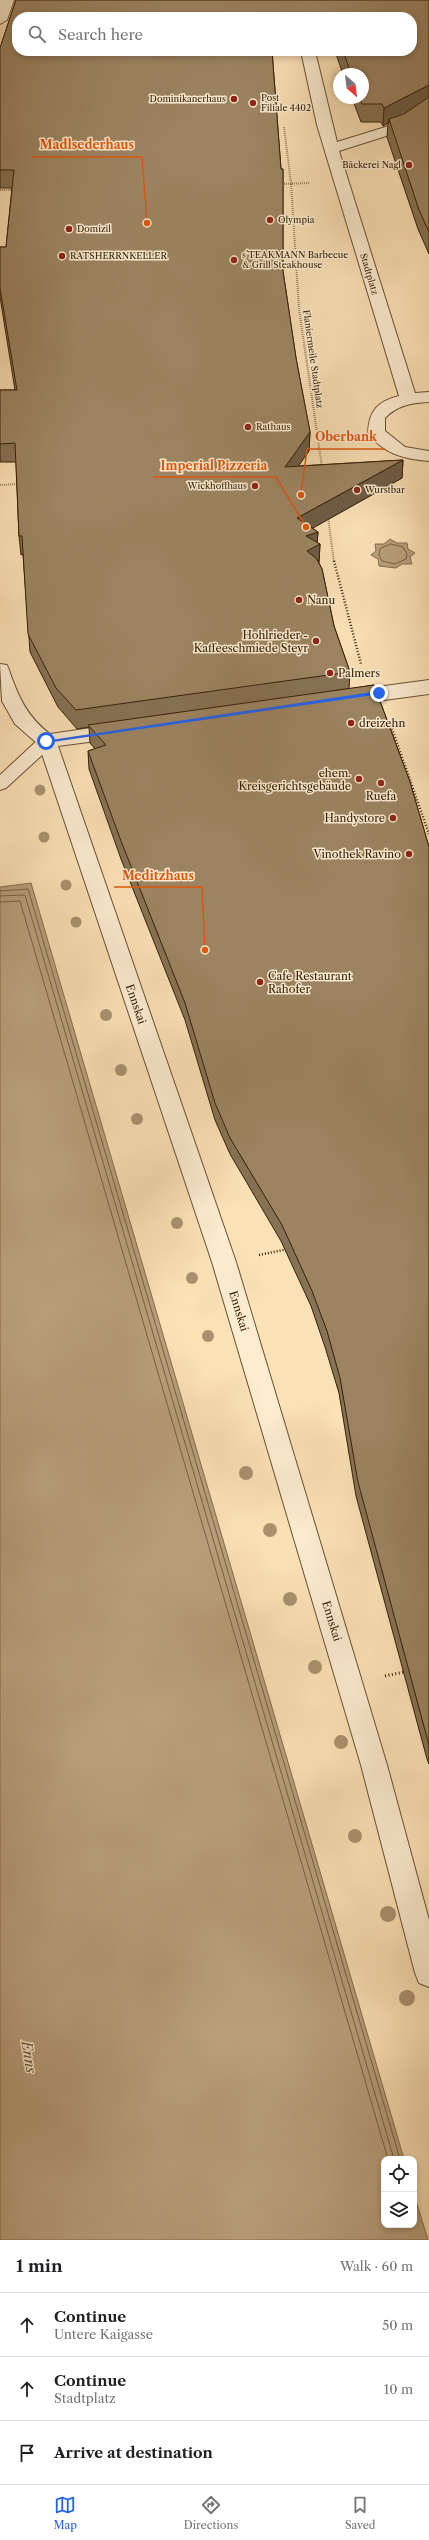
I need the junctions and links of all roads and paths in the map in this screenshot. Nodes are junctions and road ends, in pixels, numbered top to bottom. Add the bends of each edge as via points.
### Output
1 (7, 0) edge
2 (0, 20) edge
3 (309, 56) edge
4 (429, 107) edge
5 (284, 127) dead end
6 (331, 149) junction
7 (291, 183) junction
8 (276, 184) edge
9 (0, 190) edge
10 (22, 190) edge
11 (429, 397) edge
12 (408, 398) junction
13 (429, 456) edge
14 (323, 474) edge
15 (19, 484) edge
16 (0, 485) edge
17 (328, 513) edge
18 (0, 670) edge
19 (429, 687) edge
20 (367, 695) junction
21 (328, 700) edge
22 (140, 728) edge
23 (46, 741) junction
24 (0, 784) edge
25 (429, 834) edge
26 (424, 836) edge
27 (292, 1248) edge
28 (224, 1262) junction
29 (429, 1973) edge

1 - 2 street
3 - 6 street, Stadtplatz
4 - 6 street via 414,119 375,137
5 - 7 path, Flaniermeile Stadtplatz
6 - 12 street, Stadtplatz
7 - 8 path
7 - 14 path, Flaniermeile Stadtplatz via 298,309
9 - 10 path
11 - 12 street
12 - 13 street via 388,405 377,417 376,432 387,445 407,454
15 - 16 path
17 - 20 path via 336,575
18 - 23 street via 6,690 24,724
19 - 20 street
20 - 21 street
20 - 25 path
22 - 23 street
23 - 24 lane
23 - 28 street, Ennskai
25 - 26 path
27 - 28 path
28 - 29 street, Ennskai via 374,1765

